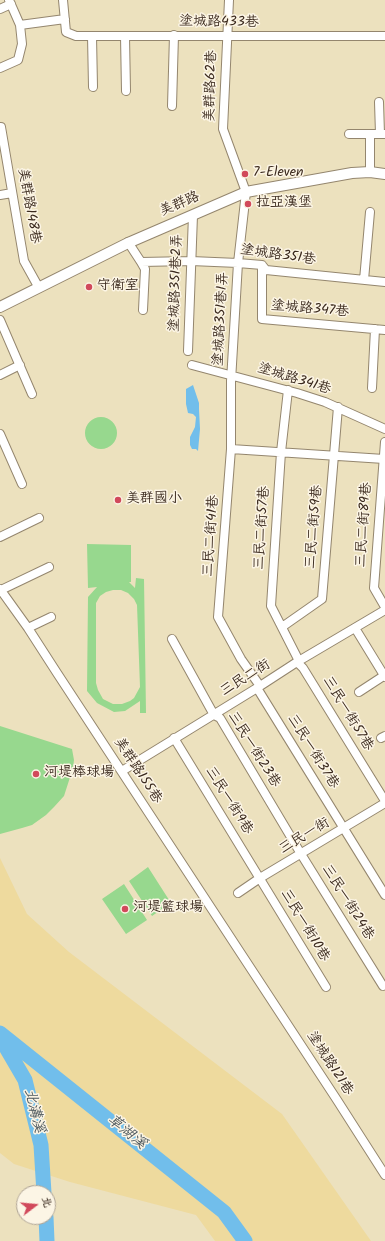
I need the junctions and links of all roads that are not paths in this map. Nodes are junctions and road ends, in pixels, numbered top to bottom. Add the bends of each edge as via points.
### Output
1 (63, 0) edge
2 (229, 0) edge
3 (10, 2) edge
4 (0, 9) edge
5 (65, 19) junction
6 (20, 25) junction
7 (174, 35) junction
8 (92, 36) junction
9 (125, 36) junction
10 (385, 36) edge
11 (227, 37) junction
12 (0, 68) edge
13 (93, 87) dead end
14 (126, 91) dead end
15 (379, 102) dead end
16 (172, 106) dead end
17 (0, 127) edge
18 (349, 134) dead end
19 (370, 134) junction
20 (382, 134) edge
21 (370, 172) junction
22 (385, 174) edge
23 (246, 192) junction
24 (12, 193) junction
25 (0, 195) edge
26 (370, 212) dead end
27 (193, 215) junction
28 (128, 242) junction
29 (191, 261) junction
30 (141, 262) junction
31 (238, 263) junction
32 (262, 265) junction
33 (364, 280) junction
34 (385, 282) edge
35 (39, 288) junction
36 (0, 306) edge
37 (143, 310) dead end
38 (0, 320) edge
39 (375, 329) junction
40 (385, 330) edge
41 (188, 351) dead end
42 (20, 365) junction
43 (192, 365) dead end
44 (0, 375) edge
45 (232, 375) junction
46 (372, 388) dead end
47 (288, 390) junction
48 (32, 394) dead end
49 (338, 407) junction
50 (385, 429) edge
51 (0, 434) edge
52 (385, 442) edge
53 (3, 449) edge
54 (231, 449) junction
55 (281, 452) junction
56 (334, 456) junction
57 (384, 459) junction
58 (22, 484) dead end
59 (39, 518) dead end
60 (0, 537) edge
61 (49, 567) dead end
62 (0, 589) edge
63 (385, 609) edge
64 (51, 617) dead end
65 (282, 627) junction
66 (28, 628) junction
67 (354, 628) junction
68 (172, 639) dead end
69 (298, 662) junction
70 (385, 676) edge
71 (258, 687) junction
72 (359, 692) dead end
73 (214, 715) junction
74 (174, 738) junction
75 (122, 771) junction
76 (385, 802) edge
77 (344, 829) junction
78 (301, 854) junction
79 (260, 878) junction
80 (238, 893) dead end
81 (385, 895) edge
82 (250, 968) joint
83 (383, 986) dead end
84 (326, 987) dead end
85 (385, 1175) edge

1 - 5 street
2 - 11 street, 美群路62巷
3 - 4 street
3 - 6 street
5 - 6 street
5 - 8 street, 塗城路433巷 via 66,32 76,36
6 - 12 street via 22,44 18,60
7 - 9 street, 塗城路433巷
7 - 11 street, 塗城路433巷
7 - 16 street
8 - 9 street, 塗城路433巷
8 - 13 street
9 - 14 street
10 - 11 street, 塗城路433巷
11 - 23 street, 美群路62巷 via 224,129
15 - 20 street
17 - 24 street, 美群路148巷
18 - 19 street
19 - 20 street
19 - 21 street
21 - 22 street, 美群路
21 - 23 street, 美群路
23 - 27 street, 美群路
23 - 31 street, 塗城路351巷1弄
24 - 25 street
24 - 35 street, 美群路148巷 via 24,261
26 - 33 street
27 - 28 street, 美群路
27 - 29 street, 塗城路351巷2弄
28 - 30 street
28 - 35 street, 美群路
29 - 30 street, 塗城路351巷
29 - 31 street, 塗城路351巷
29 - 41 street, 塗城路351巷2弄
30 - 37 street via 145,269
31 - 32 street, 塗城路351巷
31 - 45 street, 塗城路351巷1弄
32 - 33 street, 塗城路351巷 via 266,270
32 - 39 street, 塗城路347巷 via 262,319
33 - 34 street, 塗城路351巷
35 - 36 street, 美群路
38 - 42 street
39 - 40 street, 塗城路347巷
39 - 46 street
42 - 44 street
42 - 48 street
43 - 45 street, 塗城路341巷
45 - 47 street, 塗城路341巷
45 - 54 street, 三民二街41巷
47 - 49 street, 塗城路341巷
47 - 55 street, 三民二街57巷
49 - 50 street, 塗城路341巷
49 - 56 street, 三民二街59巷
51 - 53 street
52 - 57 street, 三民二街89巷
53 - 58 street
54 - 55 street
54 - 71 street, 三民二街41巷 via 218,617
55 - 56 street
55 - 65 street, 三民二街57巷 via 271,606
56 - 57 street
56 - 65 street, 三民二街59巷 via 322,599
57 - 63 street, 三民二街89巷 via 374,588
59 - 60 street
61 - 62 street
62 - 66 street, 美群路155巷
63 - 67 street, 三民二街
64 - 66 street
65 - 69 street, 三民二街57巷
66 - 75 street, 美群路155巷
67 - 69 street, 三民二街
67 - 70 street
68 - 73 street, 三民一街23巷
69 - 71 street, 三民二街
69 - 76 street, 三民一街57巷
70 - 72 street
71 - 73 street, 三民二街
71 - 77 street, 三民一街37巷
73 - 74 street, 三民二街
73 - 78 street, 三民一街23巷 via 220,718
74 - 75 street, 三民二街
74 - 79 street, 三民一街9巷
75 - 82 street, 美群路155巷
76 - 77 street, 三民一街
77 - 78 street, 三民一街
77 - 81 street, 三民一街37巷
78 - 79 street, 三民一街
78 - 83 street, 三民一街24巷
79 - 80 street, 三民一街
79 - 84 street, 三民一街10巷
82 - 85 street, 塗城路121巷

